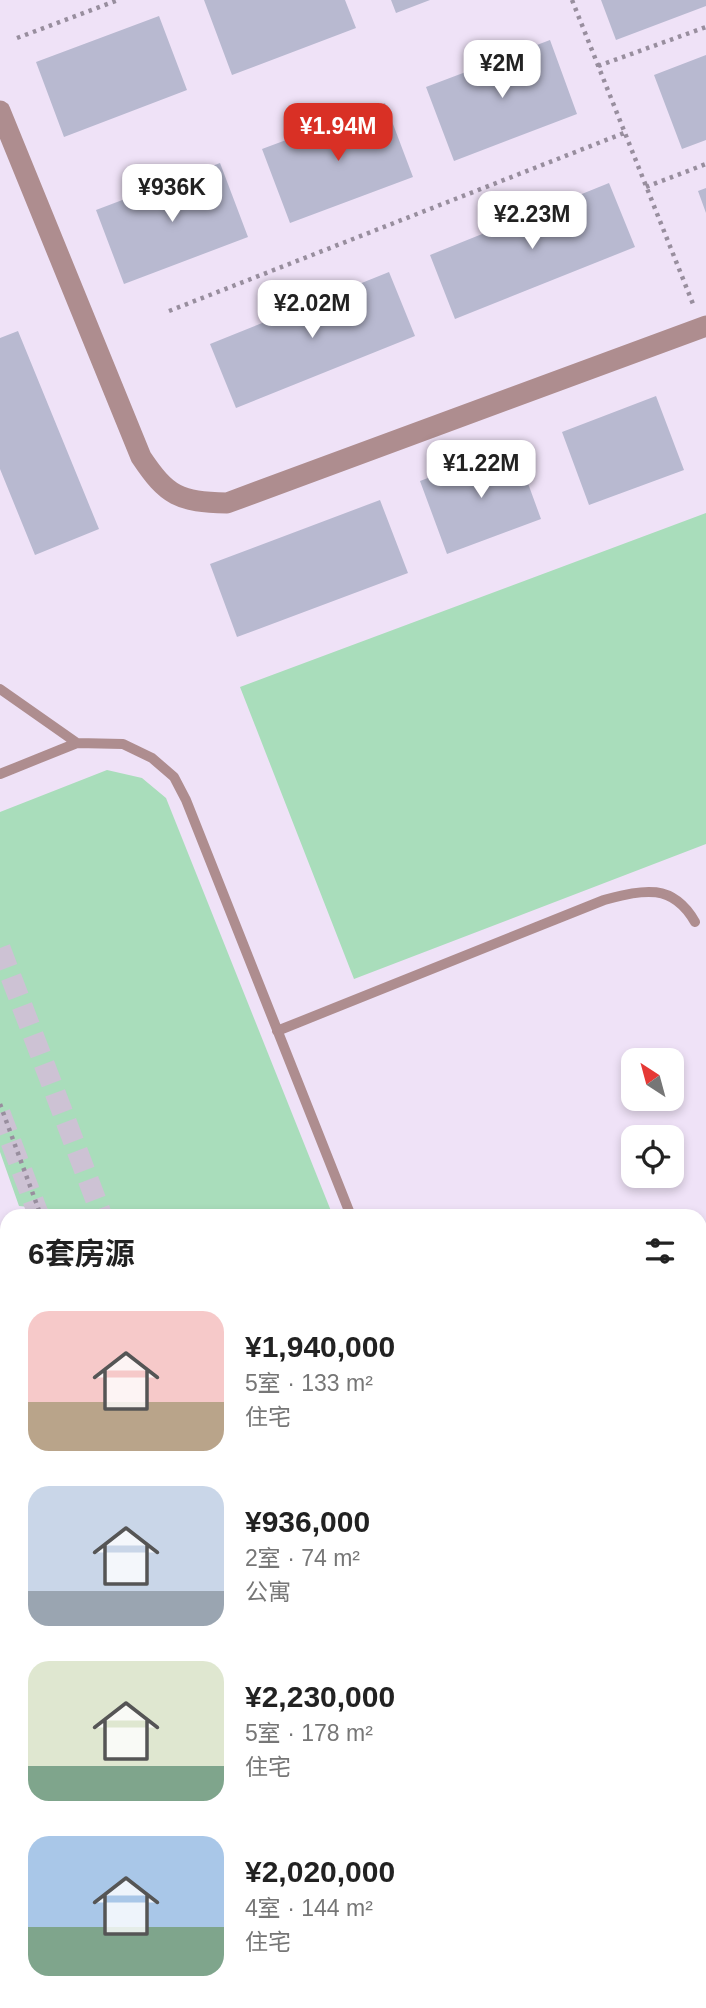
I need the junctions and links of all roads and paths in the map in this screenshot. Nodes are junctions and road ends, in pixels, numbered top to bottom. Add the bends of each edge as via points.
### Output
1 (118, 0) edge
2 (572, 0) edge
3 (706, 27) edge
4 (17, 38) dead end
5 (598, 66) junction
6 (0, 111) edge
7 (624, 133) junction
8 (706, 164) edge
9 (646, 187) junction
10 (169, 311) dead end
11 (704, 327) edge
12 (0, 689) edge
13 (77, 743) junction
14 (0, 774) edge
15 (695, 922) dead end
16 (277, 1031) junction
17 (0, 1104) edge
18 (38, 1209) edge
19 (348, 1209) edge

1 - 4 path
2 - 5 path
3 - 5 path
5 - 7 path
6 - 11 street via 141,457 158,482 176,497 227,503
7 - 9 path
7 - 10 path
8 - 9 path
9 - 11 path
12 - 13 lane
13 - 14 lane
13 - 16 lane via 123,744 152,758 174,777
15 - 16 lane via 685,904 661,893 629,893
16 - 19 lane
17 - 18 path

